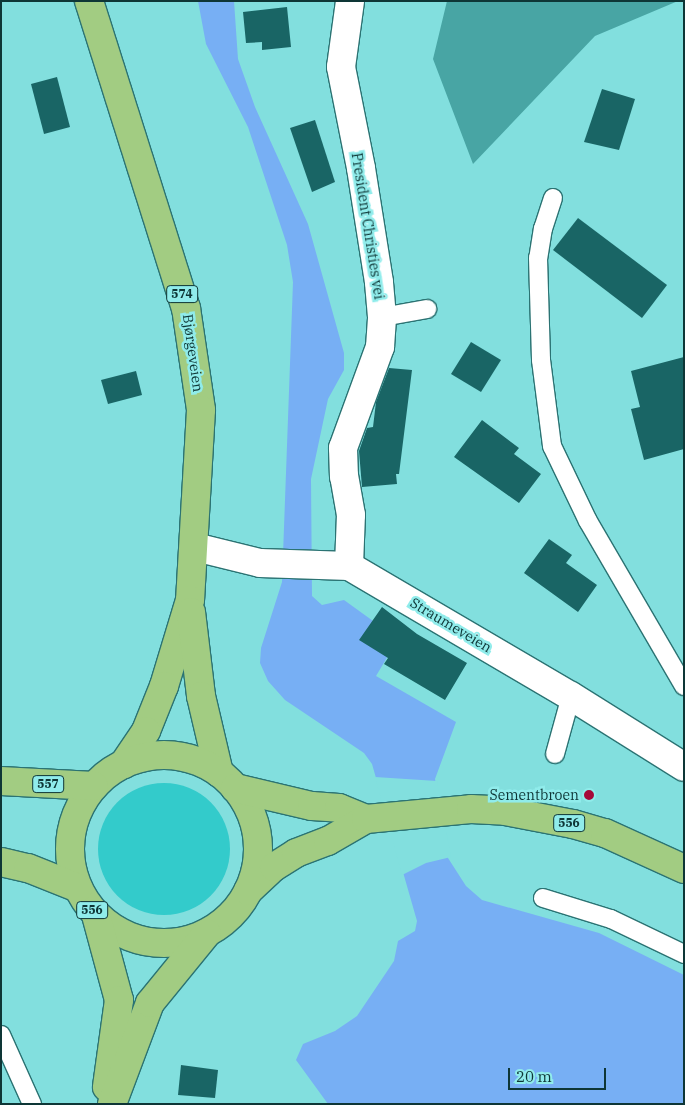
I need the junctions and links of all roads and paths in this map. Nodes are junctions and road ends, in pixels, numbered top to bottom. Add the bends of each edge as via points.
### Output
1 (89, 1) edge
2 (350, 1) edge
3 (553, 198) dead end
4 (427, 310) dead end
5 (382, 317) junction
6 (195, 547) junction
7 (349, 566) junction
8 (190, 600) junction
9 (684, 686) edge
10 (571, 696) junction
11 (555, 754) dead end
12 (124, 764) junction
13 (684, 767) edge
14 (1, 781) edge
15 (227, 781) junction
16 (94, 786) junction
17 (366, 818) junction
18 (1, 862) edge
19 (684, 869) edge
20 (78, 888) junction
21 (248, 891) junction
22 (543, 898) dead end
23 (96, 915) junction
24 (207, 932) junction
25 (684, 954) edge
26 (1, 1035) edge
27 (32, 1104) edge
28 (105, 1104) edge
29 (112, 1104) edge

1 - 6 main road, Bjørgeveien / 574 via 186,308 201,410
2 - 5 street, President Christies vei via 341,75 361,168
3 - 9 lane via 538,258 541,360 552,446 588,521
4 - 5 lane
5 - 7 street, President Christies vei via 380,347 343,448 344,477 352,515
6 - 7 street, Straumeveien via 260,563
6 - 8 main road, Bjørgeveien / 574
7 - 10 street, Straumeveien
8 - 12 main road, 574 via 164,686 146,731
8 - 15 main road, 574 via 200,696
10 - 11 lane
10 - 13 street, Straumeveien
12 - 15 main road, 556 via 148,757 172,756 197,762
12 - 16 main road, 556
14 - 16 main road, 557
15 - 17 main road, 556 via 312,806 339,808
15 - 21 main road, 556 via 248,807 258,849
16 - 20 main road, 556 via 81,804 70,845 71,867
17 - 19 main road, 556 via 446,811 505,811 573,824 614,837
17 - 21 main road, 556 via 289,858
18 - 20 main road via 28,868
20 - 23 main road, 556
21 - 24 main road, 556 via 230,915
22 - 25 lane via 611,919
23 - 24 main road, 556 via 130,937 149,942 182,941
23 - 28 main road, 556 via 119,1000
24 - 29 main road, 556 via 150,1003
26 - 27 lane

